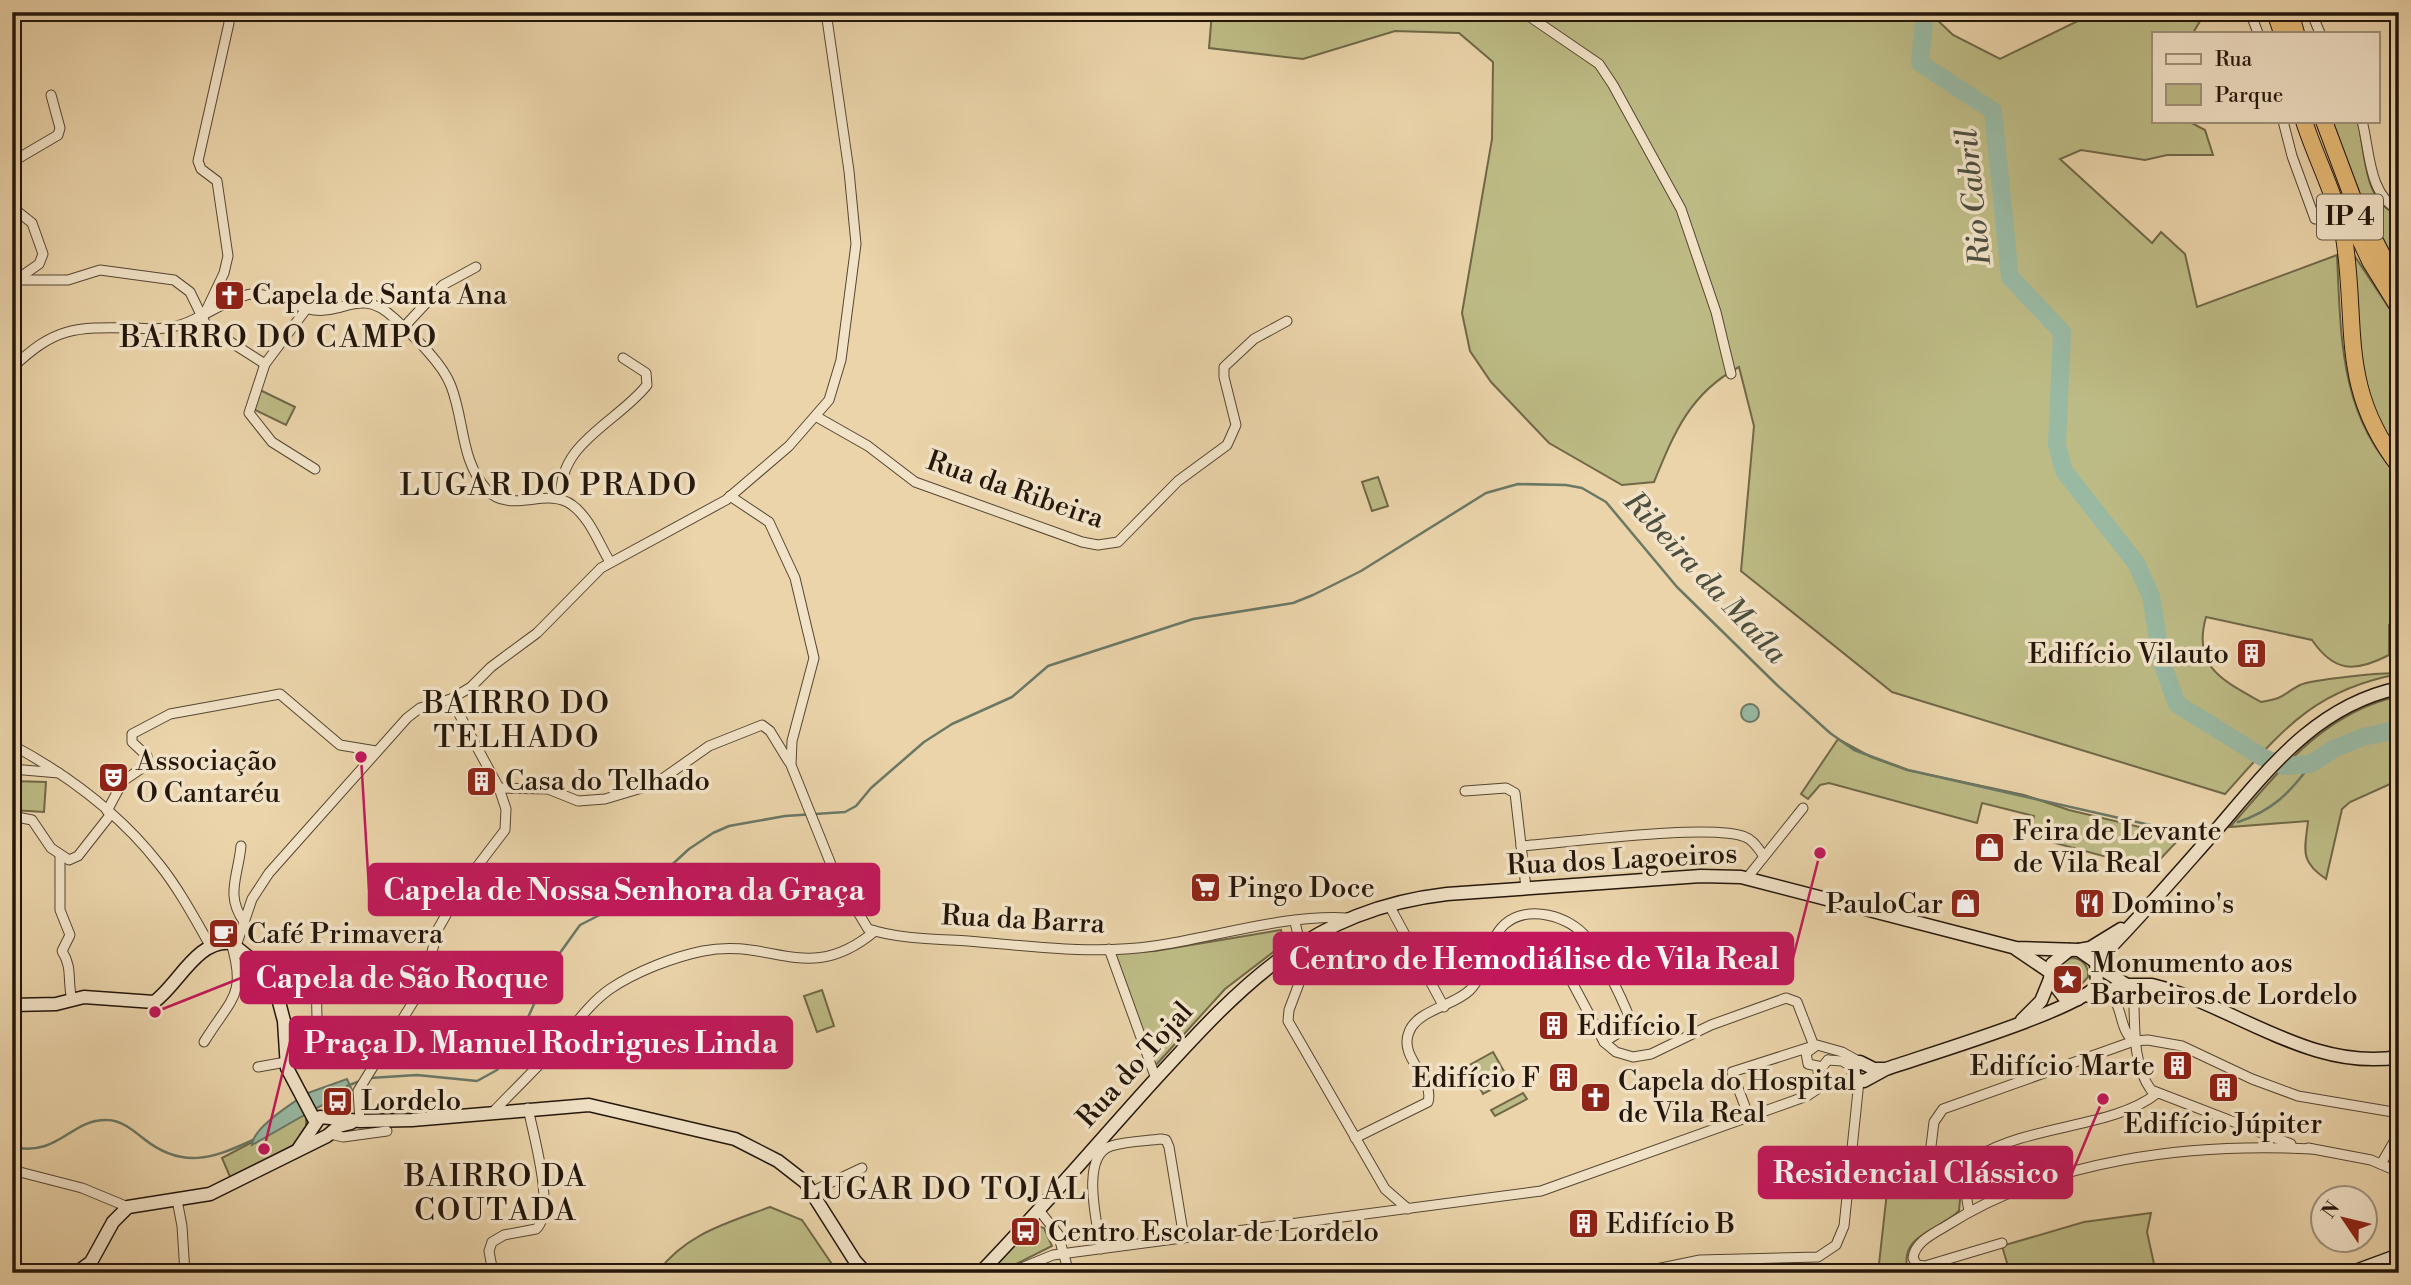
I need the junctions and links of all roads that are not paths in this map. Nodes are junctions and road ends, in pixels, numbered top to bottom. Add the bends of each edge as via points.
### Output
1 (223, 12) edge
2 (826, 12) edge
3 (1523, 12) edge
4 (2250, 12) edge
5 (2311, 12) edge
6 (2258, 32) edge
7 (2320, 32) edge
8 (51, 95) dead end
9 (2283, 122) edge
10 (2304, 122) edge
11 (2314, 122) edge
12 (2324, 122) edge
13 (2362, 122) edge
14 (12, 162) edge
15 (12, 207) edge
16 (2399, 210) edge
17 (2315, 219) dead end
18 (476, 268) dead end
19 (14, 280) edge
20 (2399, 288) edge
21 (307, 308) junction
22 (2399, 308) edge
23 (204, 315) junction
24 (1287, 321) dead end
25 (403, 328) junction
26 (623, 358) dead end
27 (265, 364) junction
28 (12, 368) edge
29 (1731, 374) dead end
30 (817, 417) junction
31 (2399, 466) edge
32 (315, 469) dead end
33 (730, 496) junction
34 (561, 499) junction
35 (610, 562) junction
36 (2399, 688) edge
37 (451, 699) junction
38 (12, 745) edge
39 (376, 751) junction
40 (791, 765) junction
41 (12, 769) edge
42 (61, 773) junction
43 (499, 788) junction
44 (1465, 791) dead end
45 (1803, 808) dead end
46 (109, 812) junction
47 (12, 816) edge
48 (241, 846) dead end
49 (1521, 846) junction
50 (61, 856) junction
51 (1763, 856) junction
52 (1747, 878) junction
53 (1526, 888) junction
54 (2151, 904) junction
55 (1390, 905) junction
56 (1350, 918) junction
57 (1299, 921) junction
58 (244, 922) junction
59 (1579, 930) junction
60 (875, 931) junction
61 (1304, 942) junction
62 (234, 944) junction
63 (211, 947) junction
64 (2016, 948) junction
65 (1108, 949) junction
66 (2074, 950) junction
67 (1309, 957) dead end
68 (2097, 965) junction
69 (2050, 975) junction
70 (274, 983) junction
71 (2130, 984) junction
72 (2105, 991) junction
73 (2082, 998) junction
74 (72, 1000) junction
75 (12, 1005) edge
76 (1444, 1007) junction
77 (317, 1017) dead end
78 (2019, 1023) junction
79 (2134, 1041) junction
80 (204, 1042) dead end
81 (1604, 1042) junction
82 (1816, 1047) junction
83 (2399, 1057) edge
84 (1828, 1060) junction
85 (286, 1062) junction
86 (258, 1067) dead end
87 (1818, 1068) junction
88 (1862, 1071) junction
89 (1156, 1079) junction
90 (2156, 1094) junction
91 (528, 1108) junction
92 (493, 1112) junction
93 (2399, 1113) edge
94 (1749, 1117) junction
95 (317, 1119) junction
96 (360, 1121) junction
97 (387, 1131) dead end
98 (2399, 1133) edge
99 (328, 1134) junction
100 (1356, 1138) junction
101 (299, 1148) junction
102 (2312, 1149) junction
103 (2381, 1164) junction
104 (862, 1168) dead end
105 (12, 1170) edge
106 (1928, 1170) dead end
107 (2399, 1172) edge
108 (813, 1191) junction
109 (177, 1200) junction
110 (128, 1207) junction
111 (1038, 1209) junction
112 (1408, 1209) junction
113 (1969, 1211) junction
114 (1184, 1238) junction
115 (2002, 1243) dead end
116 (1101, 1249) junction
117 (1065, 1254) junction
118 (2399, 1255) edge
119 (1713, 1260) junction
120 (76, 1273) edge
121 (186, 1273) edge
122 (493, 1273) edge
123 (866, 1273) edge
124 (980, 1273) edge
125 (1009, 1273) edge
126 (1069, 1273) edge
127 (1637, 1273) edge
128 (1709, 1273) edge
129 (2350, 1273) edge

1 - 23 street via 229,23 198,161 217,181 228,256
2 - 30 street via 856,244 839,373 833,393
3 - 29 street via 1599,64 1613,85 1682,209 1717,312
4 - 6 street
5 - 7 street
8 - 14 street via 58,135
9 - 17 street
10 - 31 highway via 2344,235 2351,346 2359,391 2369,419
11 - 22 highway, IP 4 via 2353,225
12 - 20 highway, IP 4 via 2352,196
13 - 16 street via 2378,190
15 - 19 street via 32,223 43,254 39,264
18 - 25 street via 443,285
19 - 23 street via 68,280 100,270 170,278 187,289
21 - 23 street via 250,295
21 - 25 street via 371,304
21 - 27 street
23 - 27 street via 205,324 214,332
23 - 28 street via 166,328 58,334 36,345
24 - 30 street, Rua da Ribeira via 1254,339 1224,367 1236,423 1227,445 1182,478 1129,533 1109,545 1082,542 915,482 868,446
25 - 34 street via 450,382 464,448 487,490 508,501
26 - 34 street via 646,373 647,385 577,448 562,477
27 - 32 street via 249,410 251,419 272,442
30 - 33 street
33 - 35 street
33 - 40 street via 773,529 795,578 812,640 812,673 792,741
34 - 35 street via 585,519
35 - 37 street via 586,580 537,633
36 - 54 main road via 2358,699 2313,726
37 - 39 street via 413,713
37 - 43 street
38 - 42 street
39 - 46 street via 340,745 279,694 174,713 132,734 132,742 149,762 123,781
39 - 58 street via 269,873
40 - 43 street via 762,725 702,750 655,785 605,799 579,801 548,789
40 - 60 street via 834,872 863,925
41 - 42 street
42 - 46 street
43 - 96 street via 506,814 504,834 447,910 434,938 423,986 358,1091
44 - 49 street via 1514,791
45 - 51 street
46 - 50 street via 76,858
46 - 63 street via 159,863
47 - 50 street via 34,822
48 - 58 street via 232,897
49 - 51 street via 1727,834 1746,837
49 - 53 street
50 - 74 street via 60,910 70,933 62,951 71,970
51 - 52 street
52 - 53 main road, Rua dos Lagoeiros via 1713,875
52 - 64 main road, Rua dos Lagoeiros
53 - 55 main road, Rua dos Lagoeiros via 1437,895
54 - 66 main road via 2107,938 2090,948
54 - 68 main road
55 - 56 main road, Rua dos Lagoeiros
55 - 76 street
56 - 57 street, Rua da Barra
56 - 61 main road, Rua do Tojal
57 - 61 street
57 - 65 street, Rua da Barra
58 - 62 street
59 - 76 street via 1546,915 1513,919 1497,935 1476,983
59 - 81 street via 1564,967
59 - 81 street via 1590,941 1630,1019 1628,1027
60 - 65 street, Rua da Barra via 1049,949
60 - 92 street via 846,952 829,957 791,958 726,947 677,959 621,983 592,1006
61 - 89 main road, Rua do Tojal via 1238,990
62 - 63 main road
62 - 70 main road
62 - 80 street via 237,990
63 - 74 main road via 154,1002
64 - 66 main road, Rua dos Lagoeiros
64 - 69 main road, Rua dos Lagoeiros
65 - 89 street
66 - 68 main road
66 - 69 main road via 2056,958
67 - 100 street via 1288,1017
68 - 71 main road
68 - 73 main road via 2097,985
69 - 73 main road via 2063,997
69 - 78 main road via 2041,1001
70 - 77 street via 291,978 316,980
70 - 85 main road via 284,1021
71 - 72 main road
71 - 79 street via 2137,1029
71 - 83 main road via 2170,990 2322,1052
72 - 73 main road
72 - 79 street via 2116,1000 2127,1035
73 - 78 main road
74 - 75 main road
76 - 100 street via 1416,1021 1408,1034 1408,1051 1428,1090 1428,1101
78 - 88 main road via 1886,1069
79 - 90 street via 2147,1084
79 - 93 street via 2178,1044 2298,1096
79 - 106 street via 1943,1109 1934,1122
81 - 82 street via 1624,1055 1646,1055 1786,998 1797,1002
82 - 84 street
82 - 87 street via 1806,1053 1806,1061
82 - 88 street via 1846,1053
82 - 94 street via 1732,1072
84 - 87 street
84 - 88 street
85 - 86 street
85 - 95 main road
87 - 94 street via 1821,1084 1816,1091
88 - 119 street via 1845,1220 1836,1245 1813,1258
89 - 111 main road, Rua do Tojal
90 - 102 street via 2267,1137
90 - 113 street via 2132,1109 2047,1130 1979,1156 1965,1177
91 - 92 main road
91 - 108 main road via 597,1106 735,1139 786,1166
91 - 122 street via 544,1215 536,1229 492,1242
92 - 96 main road
94 - 112 street via 1550,1189
95 - 96 main road
95 - 99 main road via 318,1135
95 - 99 main road via 332,1122
95 - 101 main road
96 - 99 main road
97 - 99 street via 343,1137
98 - 103 street
99 - 101 main road
100 - 112 street via 1387,1192
101 - 109 main road via 211,1194
102 - 103 street
102 - 113 street via 2236,1148 2130,1160 2067,1174
103 - 107 street
104 - 108 street
105 - 110 street via 82,1188
108 - 123 main road
109 - 110 main road
109 - 121 street
110 - 120 main road via 113,1222 91,1262
111 - 117 street via 1058,1234
111 - 124 main road, Rua do Tojal
112 - 114 street
113 - 115 street via 1918,1246 1915,1264 1928,1265
114 - 116 street
114 - 116 street via 1169,1147 1161,1139 1111,1146 1103,1152 1091,1181
116 - 117 street
117 - 125 street
117 - 126 street
118 - 129 main road
119 - 127 street
119 - 128 street

